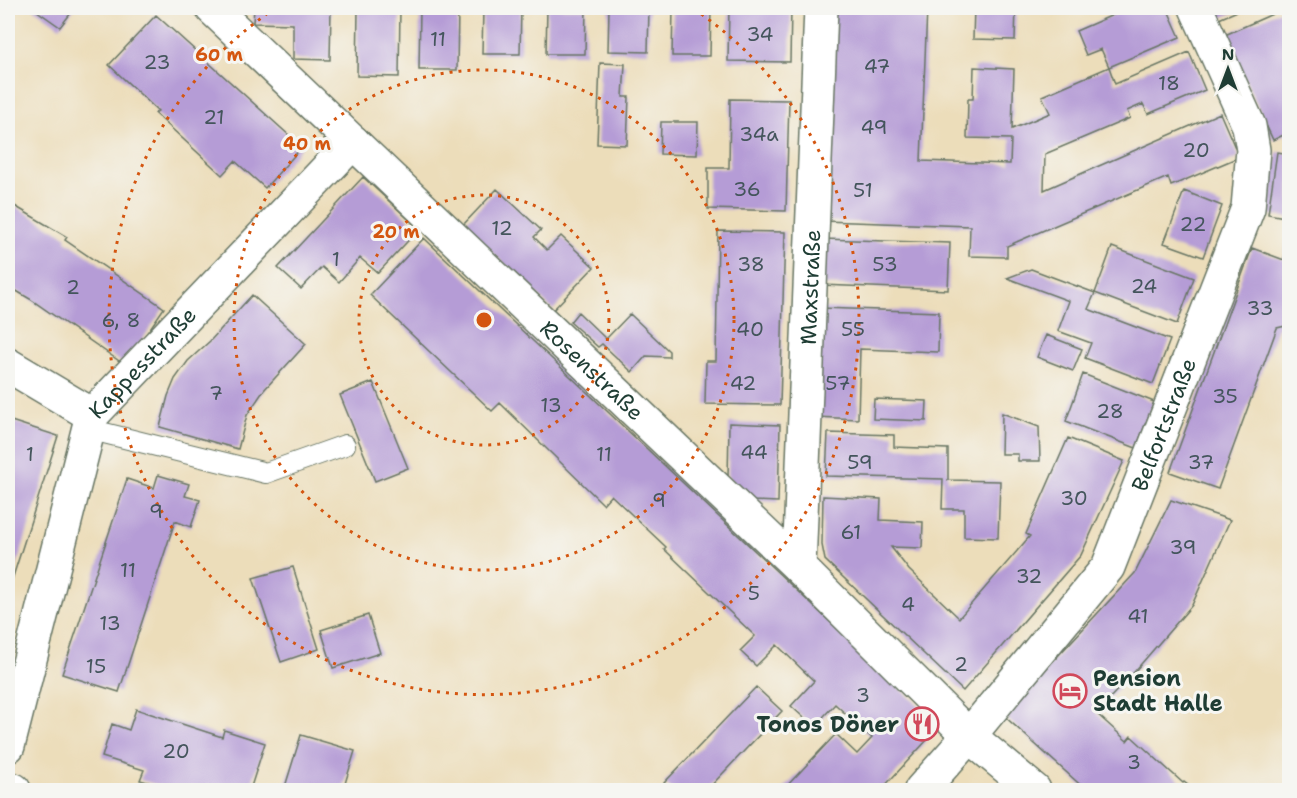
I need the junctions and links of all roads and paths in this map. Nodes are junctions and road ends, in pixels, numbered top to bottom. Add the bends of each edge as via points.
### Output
1 (212, 8) edge
2 (821, 8) edge
3 (1196, 8) edge
4 (353, 142) junction
5 (8, 365) edge
6 (90, 422) junction
7 (345, 445) dead end
8 (799, 567) junction
9 (969, 736) junction
10 (8, 746) edge
11 (8, 788) edge
12 (14, 790) edge
13 (921, 790) edge
14 (1034, 790) edge

1 - 4 street, Rosenstraße
2 - 8 street, Maxstraße
3 - 9 street, Belfortstraße via 1249,126 1253,150 1248,208 1108,567
4 - 6 street, Kappesstraße
4 - 8 street, Rosenstraße
5 - 6 street
6 - 7 lane via 266,473
6 - 10 street, Kappesstraße
8 - 9 street, Rosenstraße
9 - 13 street, Belfortstraße
9 - 14 street, Rosenstraße
11 - 12 street

